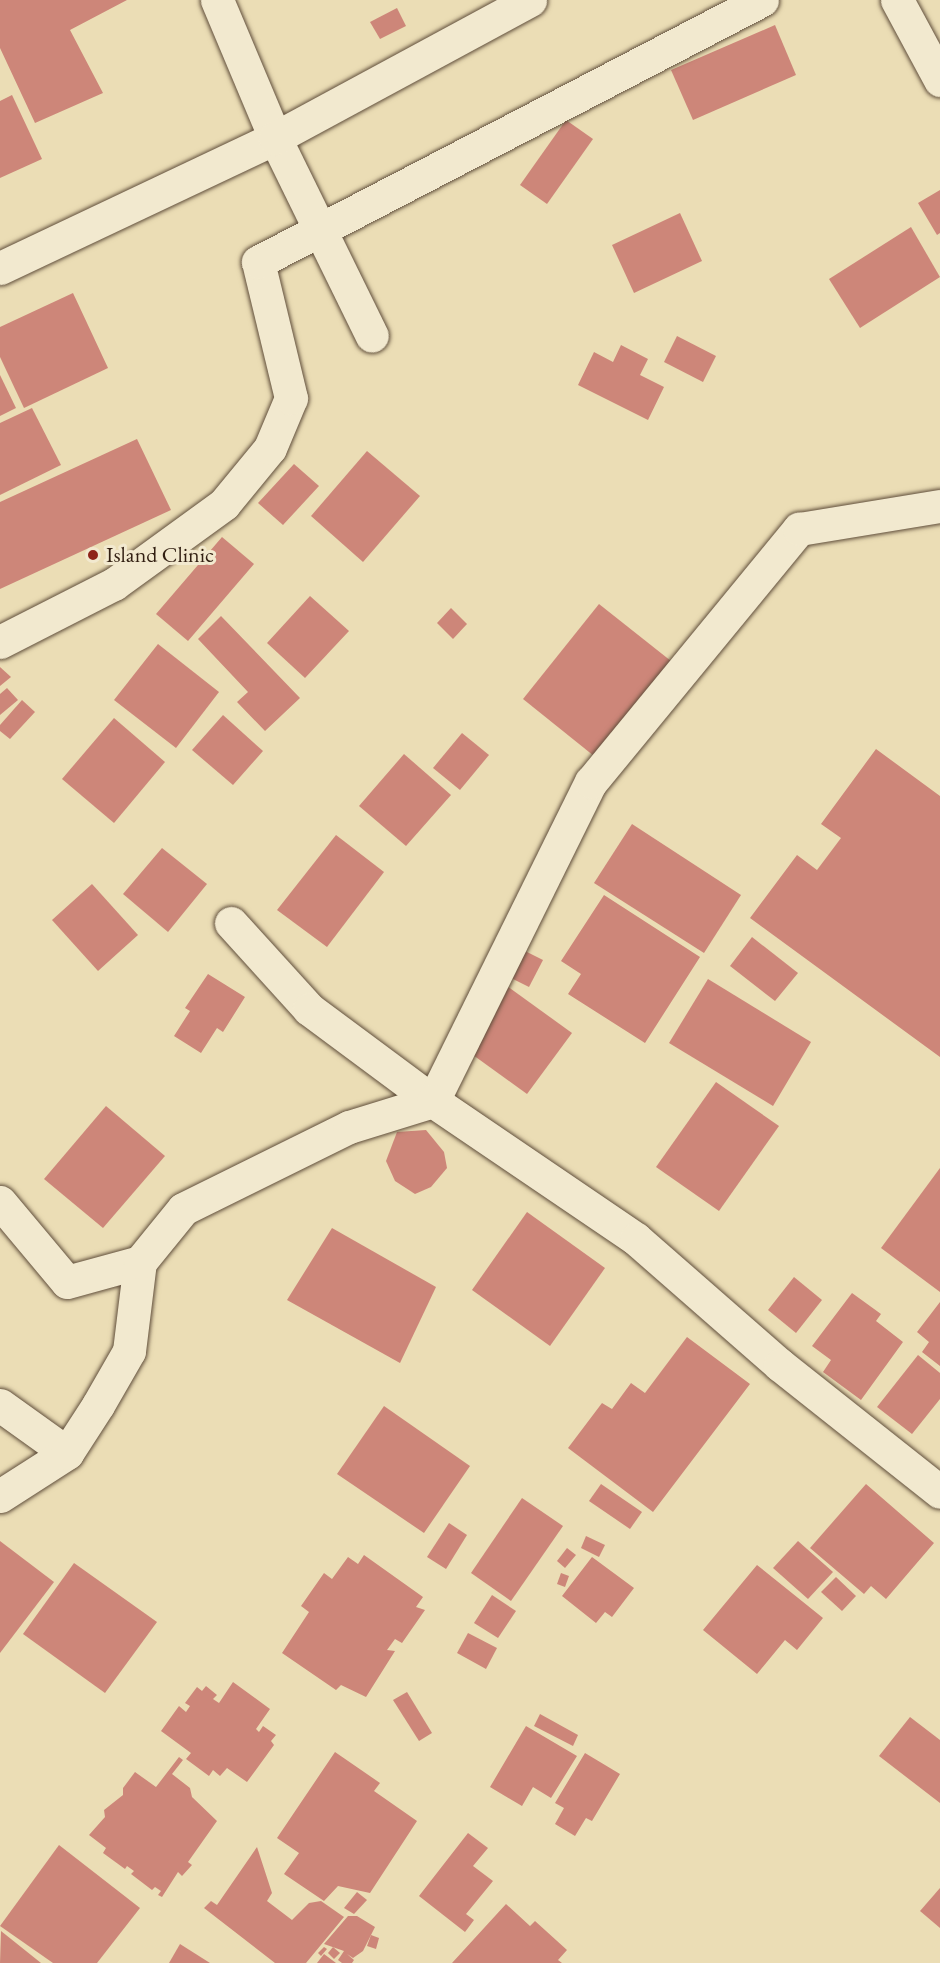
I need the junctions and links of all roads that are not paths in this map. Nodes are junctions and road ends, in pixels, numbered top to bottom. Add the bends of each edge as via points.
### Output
1 (217, 0) edge
2 (530, 0) edge
3 (762, 0) edge
4 (897, 0) edge
5 (940, 80) edge
6 (275, 138) junction
7 (320, 230) junction
8 (0, 268) edge
9 (372, 336) dead end
10 (940, 506) edge
11 (0, 642) edge
12 (231, 922) dead end
13 (433, 1101) junction
14 (0, 1202) edge
15 (140, 1262) junction
16 (0, 1405) edge
17 (67, 1453) junction
18 (940, 1492) edge
19 (0, 1496) edge

1 - 6 street
2 - 6 street
3 - 7 street
4 - 5 street
6 - 7 street
6 - 8 street
7 - 9 street
7 - 11 street via 258,262 291,398 270,448 224,504 114,584
10 - 13 street via 799,529 591,782
12 - 13 street via 309,1009
13 - 15 street via 349,1127 183,1209
13 - 18 street via 636,1239 780,1365
14 - 15 street via 67,1282
15 - 17 street via 129,1352
16 - 17 street
17 - 19 street

